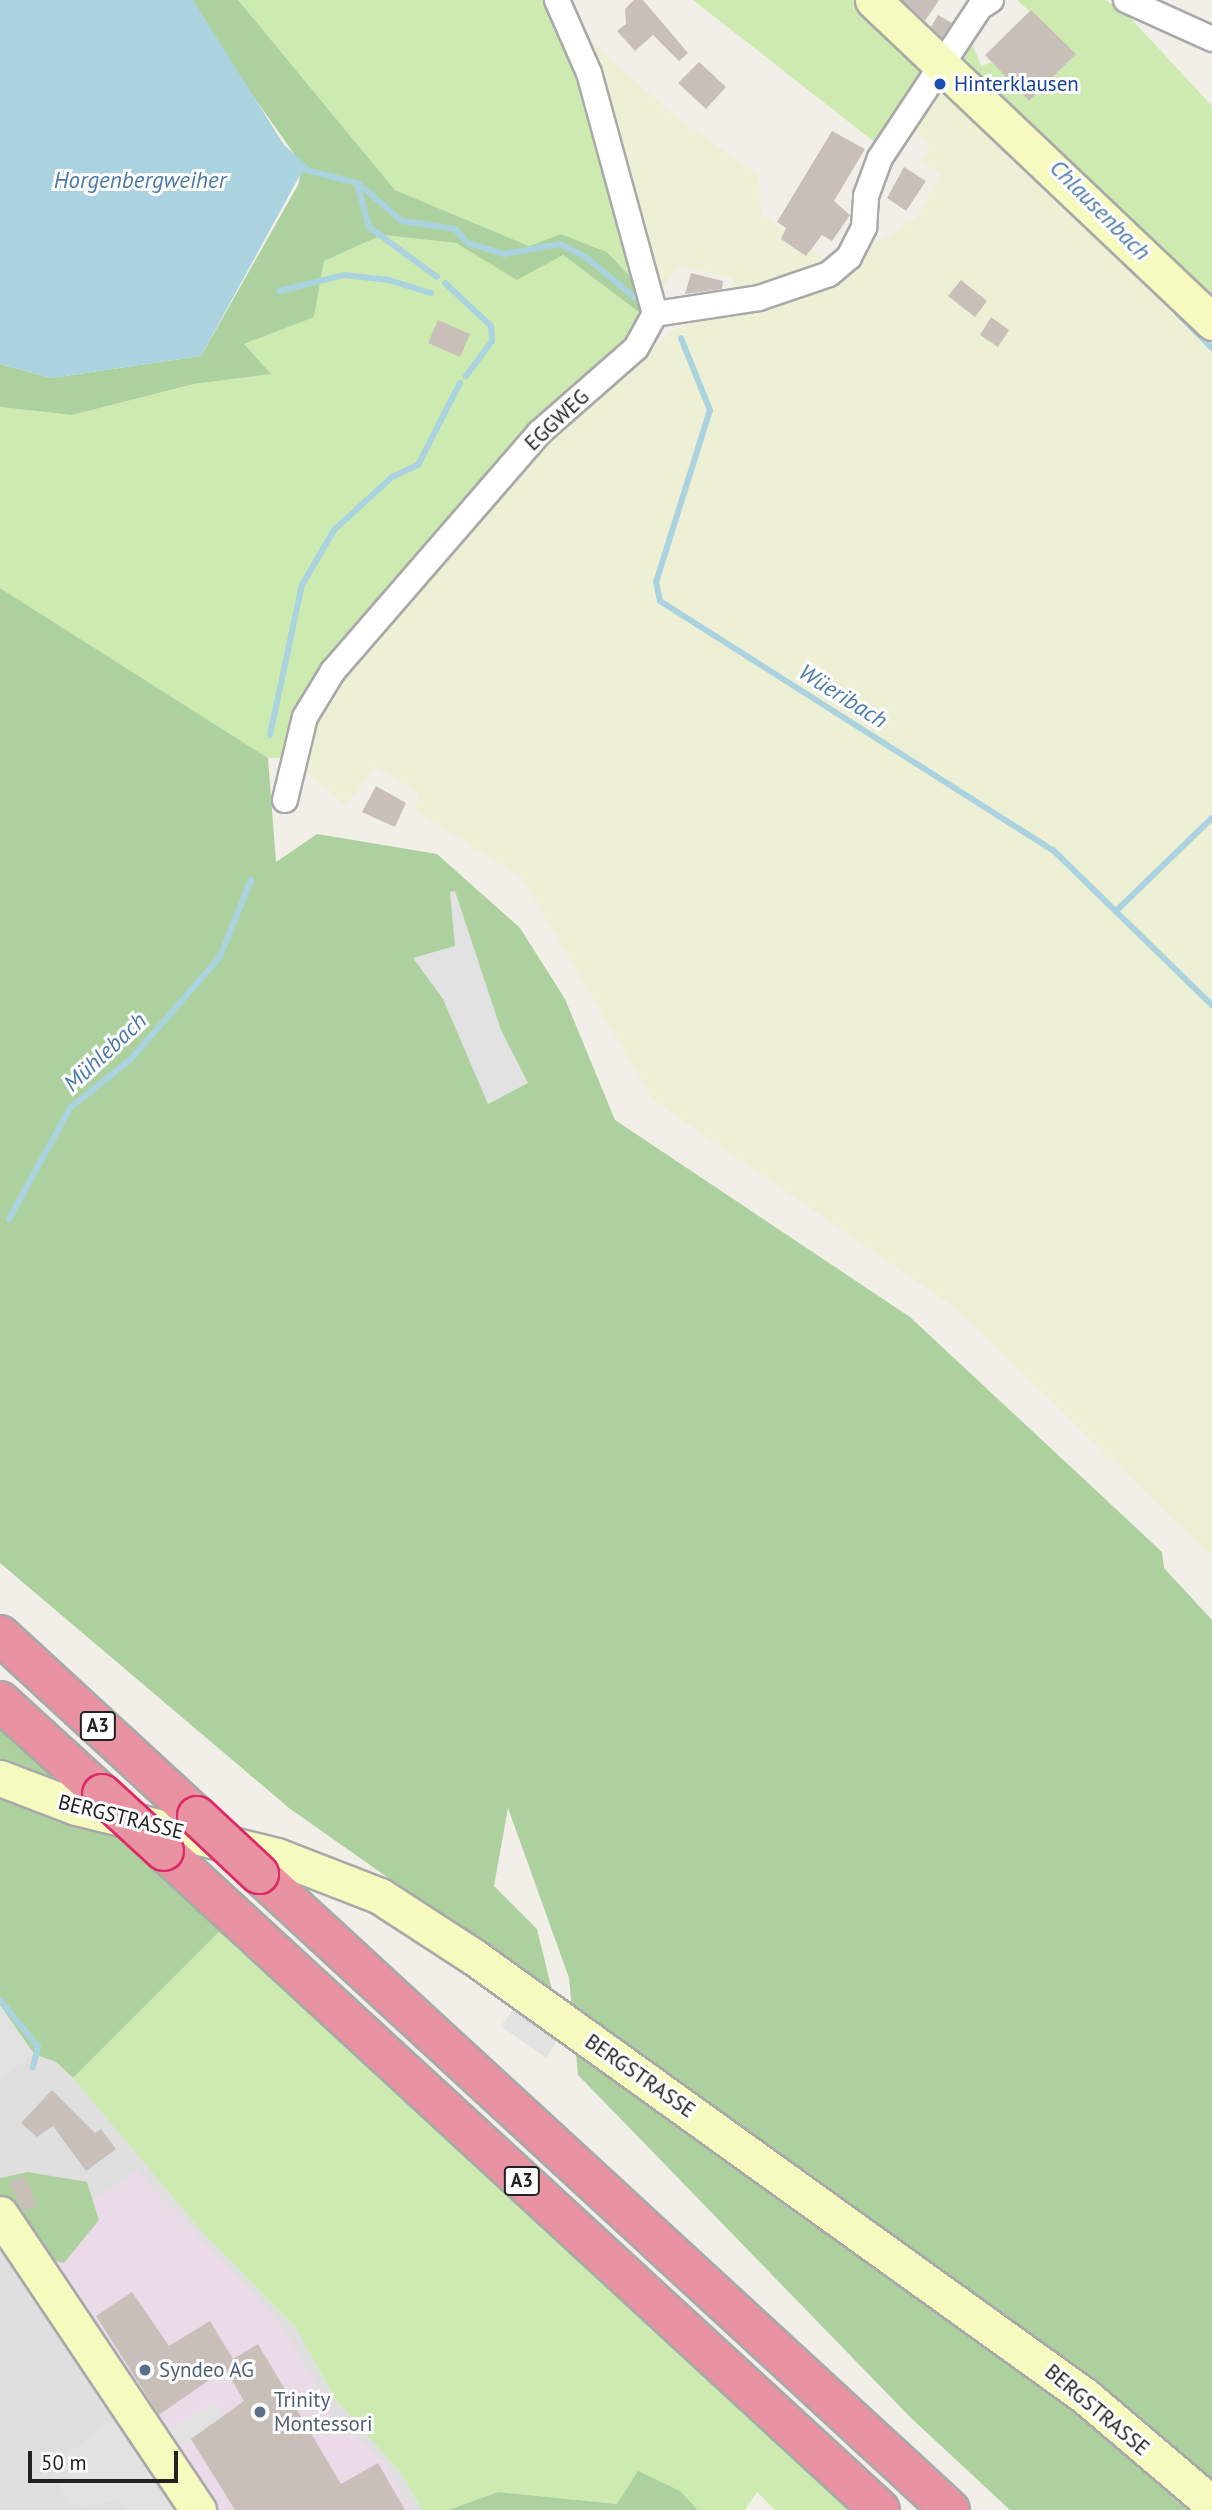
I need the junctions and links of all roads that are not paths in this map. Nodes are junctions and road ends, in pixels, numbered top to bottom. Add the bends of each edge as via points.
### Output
1 (557, 0) edge
2 (873, 0) edge
3 (990, 0) edge
4 (1126, 0) edge
5 (1212, 40) edge
6 (940, 65) junction
7 (656, 314) junction
8 (1212, 322) edge
9 (285, 800) dead end
10 (0, 1635) edge
11 (0, 1701) edge
12 (0, 1778) edge
13 (0, 2214) edge
14 (1212, 2504) edge
15 (198, 2510) edge
16 (880, 2510) edge
17 (950, 2510) edge

1 - 7 street via 589,73
2 - 6 street
3 - 6 street
4 - 5 street
6 - 7 street via 880,158 866,197 864,227 849,257 829,274 759,298
6 - 8 street
7 - 9 street, EGGWEG via 636,348 539,433 332,671 305,717 288,771
10 - 17 highway, A3, bridge
11 - 16 highway, A3, bridge
12 - 14 street, BERGSTRASSE via 76,1807 332,1874 403,1910 1085,2396
13 - 15 street

